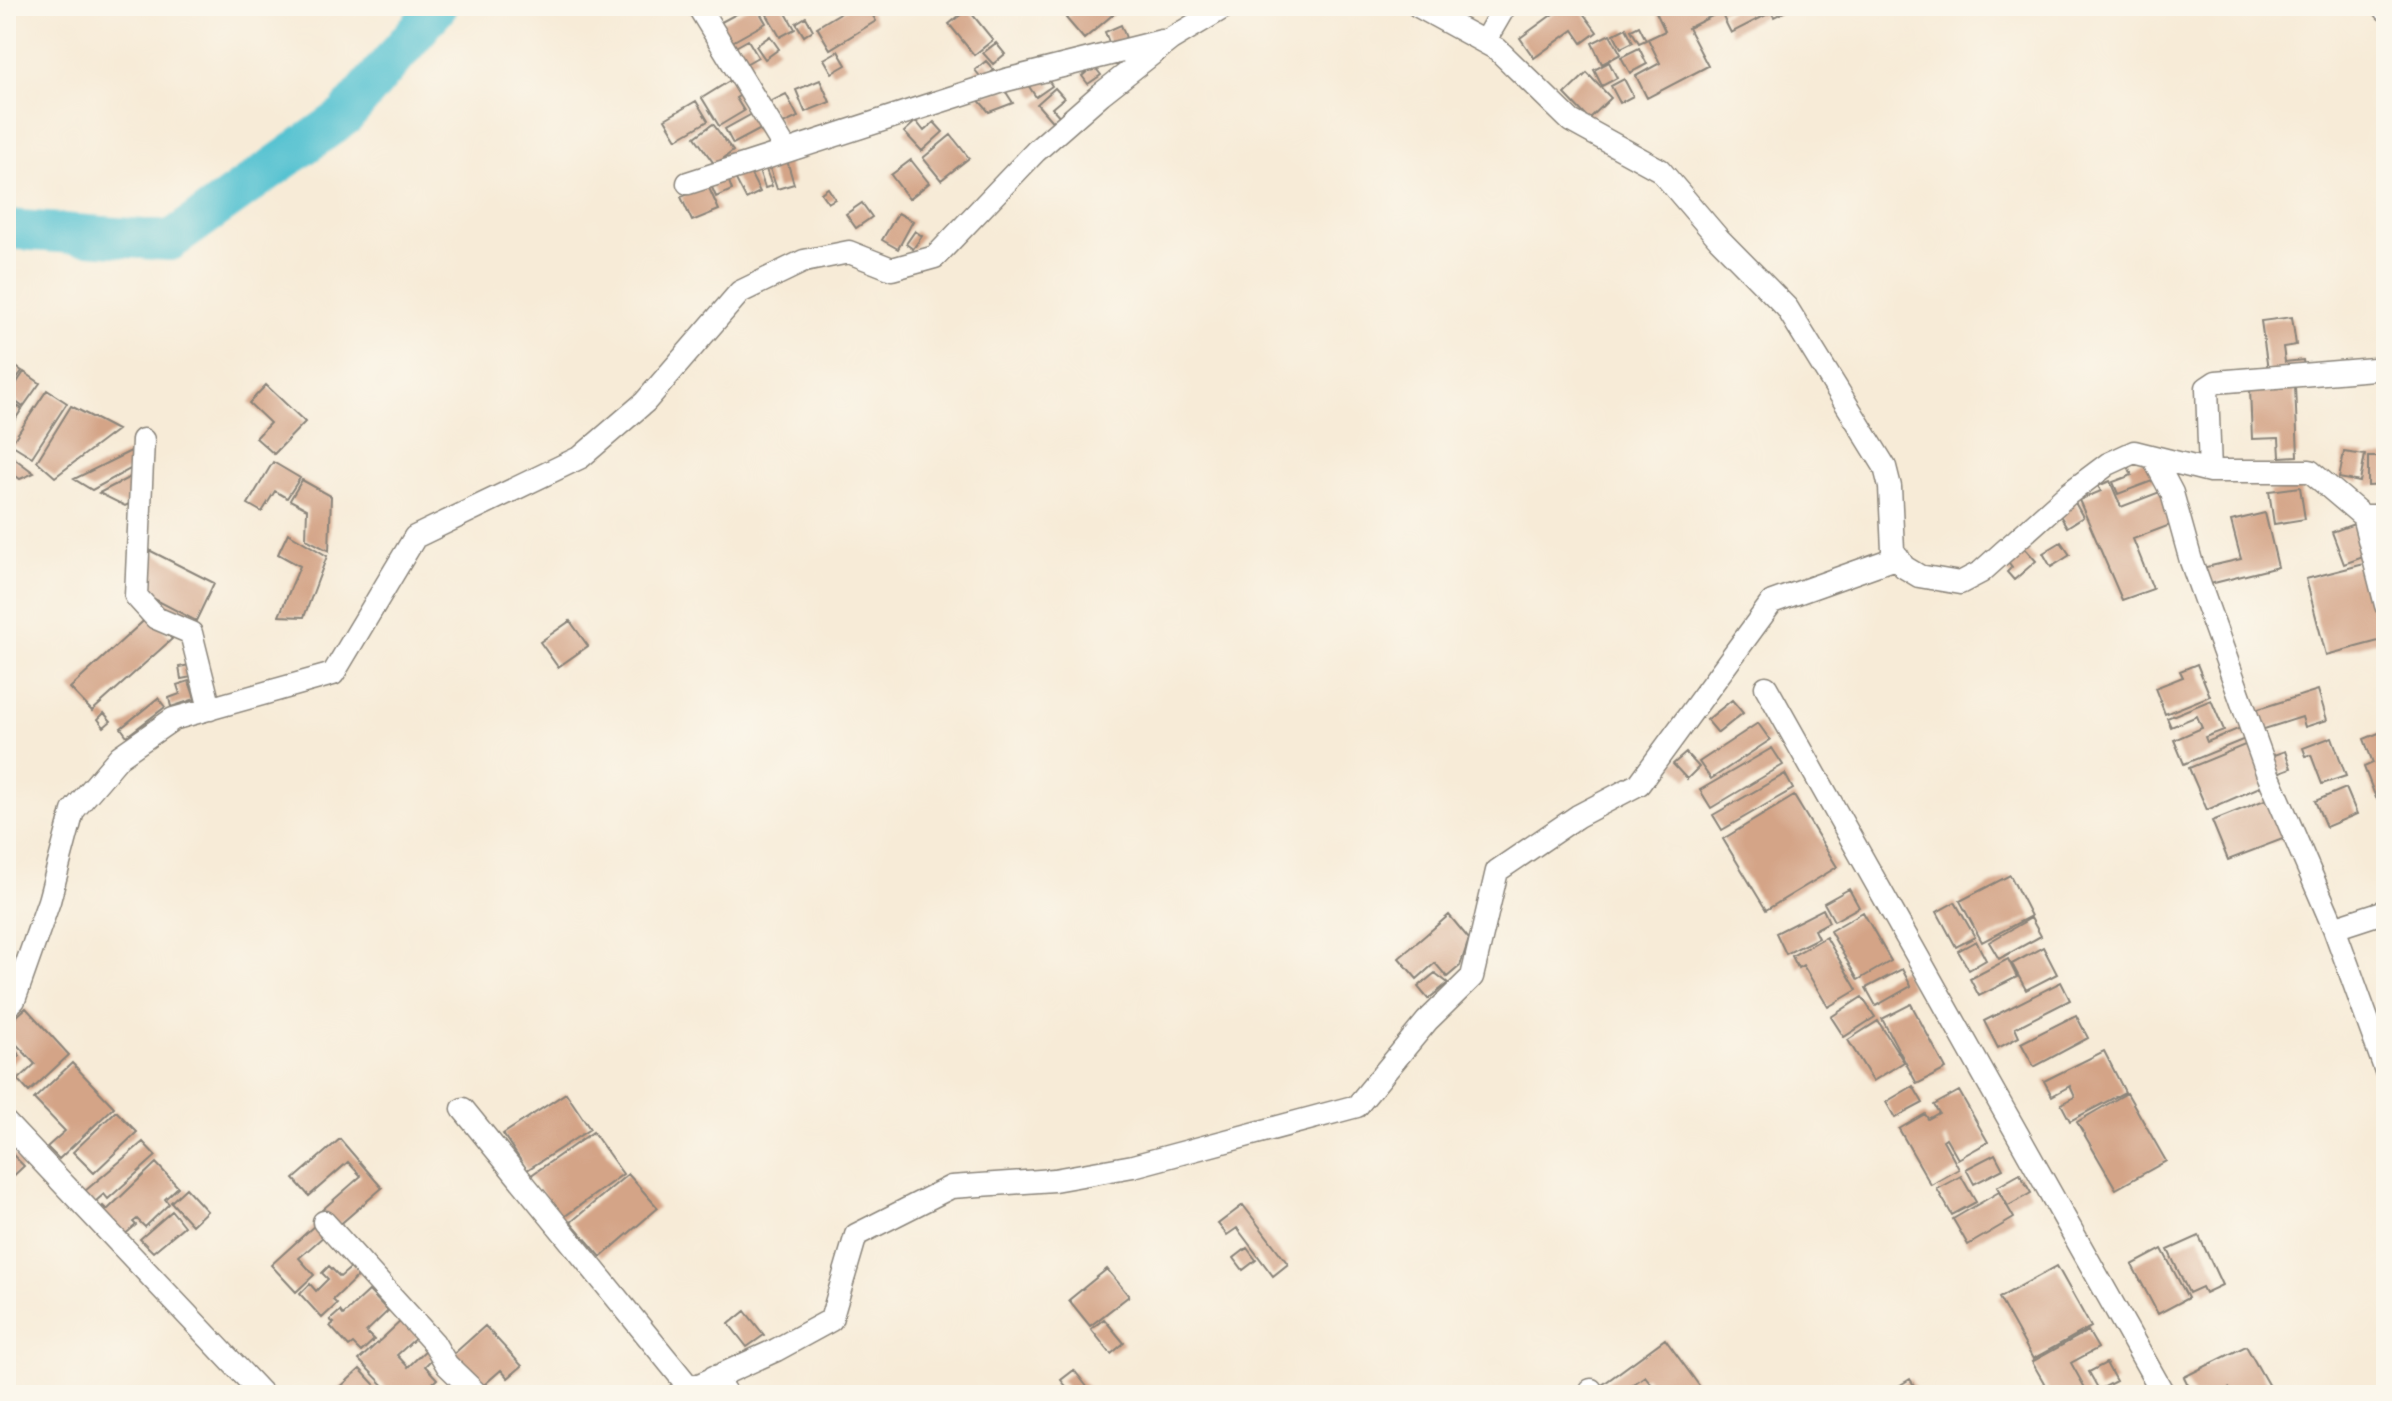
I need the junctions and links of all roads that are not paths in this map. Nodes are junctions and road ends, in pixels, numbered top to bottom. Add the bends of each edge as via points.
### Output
1 (698, 6) edge
2 (1226, 6) edge
3 (1418, 6) edge
4 (1505, 6) edge
5 (1171, 39) junction
6 (1484, 42) junction
7 (786, 150) junction
8 (688, 183) dead end
9 (2386, 368) edge
10 (143, 440) dead end
11 (2153, 457) junction
12 (2210, 471) junction
13 (2363, 516) junction
14 (2386, 516) edge
15 (1898, 557) junction
16 (2386, 605) edge
17 (1766, 687) dead end
18 (210, 709) junction
19 (2386, 911) edge
20 (2334, 928) junction
21 (6, 1007) edge
22 (2386, 1071) edge
23 (463, 1109) dead end
24 (6, 1123) edge
25 (324, 1222) dead end
26 (720, 1386) edge
27 (683, 1391) edge
28 (263, 1395) edge
29 (478, 1395) edge
30 (2164, 1395) edge

1 - 7 street
2 - 5 street
3 - 6 street
4 - 6 street
5 - 7 street via 1006,80
5 - 18 street via 1036,151 935,257 892,269 849,252 804,261 740,292 645,402 581,457 415,537 333,674
6 - 15 street via 1571,121 1660,170 1787,308 1885,467
7 - 8 street
9 - 12 street via 2216,382 2207,388
10 - 18 street via 136,596 156,618 191,633
11 - 12 street
11 - 15 street via 2134,452 2108,464 1981,572 1960,583 1919,576
11 - 20 street via 2172,493 2267,772
12 - 13 street via 2310,471
13 - 14 street
13 - 16 street
15 - 26 street via 1772,602 1639,784 1578,816 1497,871 1472,977 1427,1021 1357,1106 1133,1166 1054,1180 951,1187 856,1235 831,1320
17 - 30 street
18 - 21 street via 173,719 120,756 73,811 49,901 14,1000
19 - 20 street
20 - 22 street
23 - 27 street
24 - 28 street
25 - 29 street
26 - 27 street

